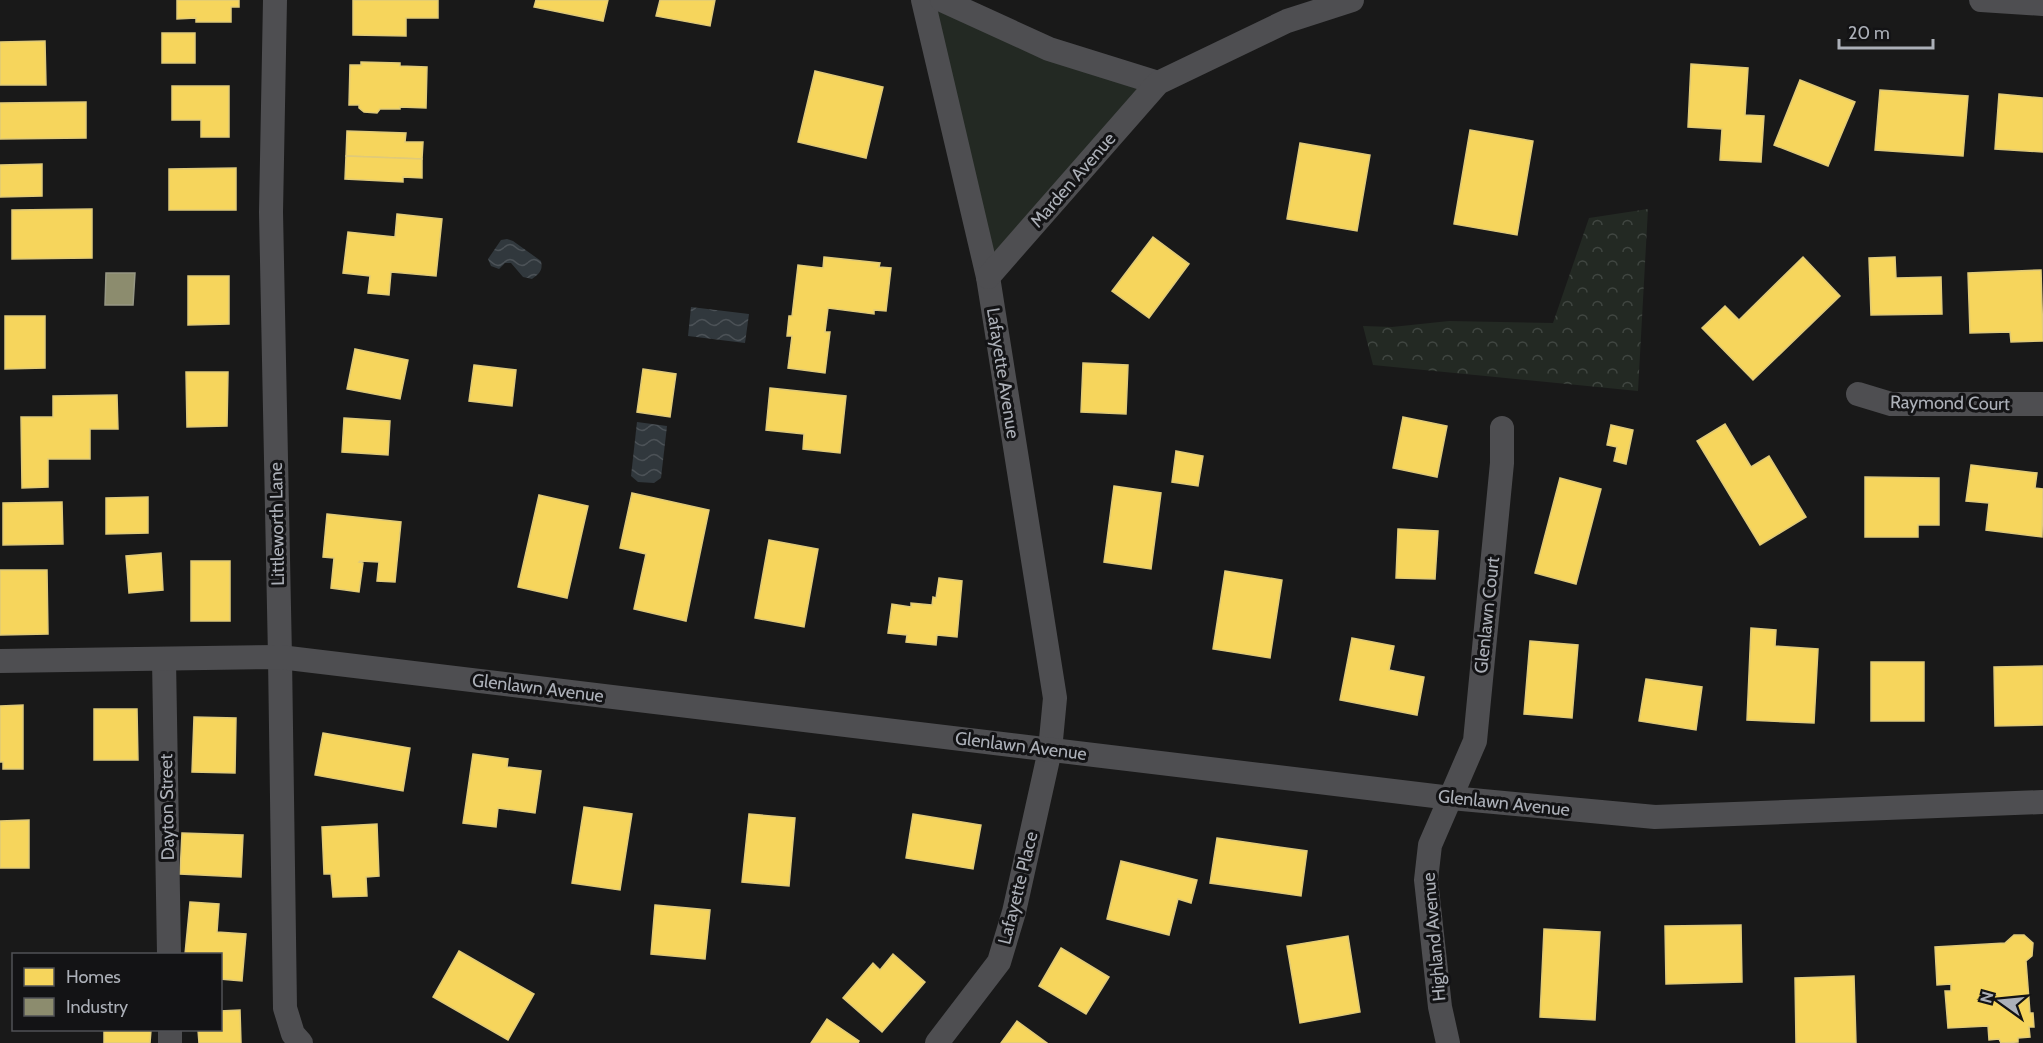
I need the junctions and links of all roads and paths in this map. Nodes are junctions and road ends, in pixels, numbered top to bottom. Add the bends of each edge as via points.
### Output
1 (275, 0) edge
2 (923, 0) edge
3 (942, 0) edge
4 (1352, 0) edge
5 (1981, 0) edge
6 (2043, 4) edge
7 (1158, 83) junction
8 (988, 277) junction
9 (1858, 394) dead end
10 (2043, 404) edge
11 (1502, 428) dead end
12 (280, 657) junction
13 (164, 659) junction
14 (0, 661) edge
15 (1050, 750) junction
16 (1451, 798) junction
17 (2043, 802) edge
18 (170, 953) edge
19 (301, 1043) edge
20 (937, 1043) edge
21 (1448, 1043) edge

1 - 12 street, Littleworth Lane via 271,212
2 - 8 street, Lafayette Avenue
3 - 7 street via 1049,49
4 - 7 street, Marden Avenue via 1287,21
5 - 6 street
7 - 8 street, Marden Avenue
8 - 15 street, Lafayette Avenue via 1055,698
9 - 10 street, Raymond Court via 1892,404
11 - 16 street, Glenlawn Court via 1502,463 1475,741
12 - 13 street, Glenlawn Avenue
12 - 15 street, Glenlawn Avenue
12 - 19 street, Littleworth Lane via 285,1008 293,1034
13 - 14 street, Glenlawn Avenue
13 - 18 street, Dayton Street
15 - 16 street, Glenlawn Avenue
15 - 20 street, Lafayette Place via 999,962
16 - 17 street, Glenlawn Avenue via 1655,817
16 - 21 street, Highland Avenue via 1430,845 1426,880 1440,1007

